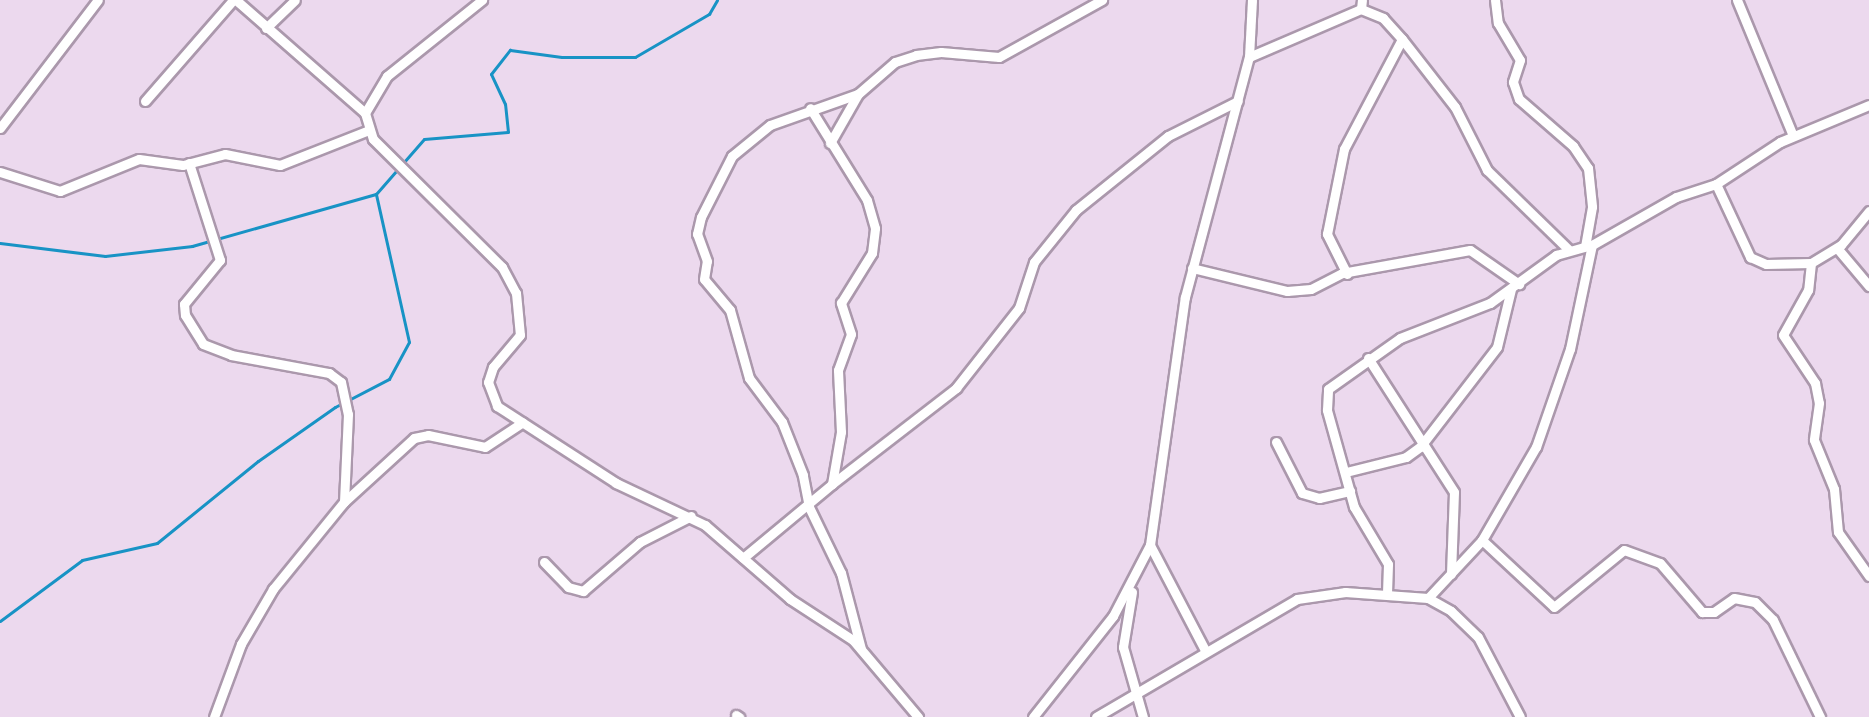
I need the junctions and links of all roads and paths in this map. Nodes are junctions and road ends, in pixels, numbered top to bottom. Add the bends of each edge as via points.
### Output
1 (98, 0) edge
2 (234, 0) edge
3 (295, 0) edge
4 (482, 0) edge
5 (1102, 0) edge
6 (1252, 0) edge
7 (1495, 0) edge
8 (1737, 0) edge
9 (1361, 5) edge
10 (266, 28) junction
11 (1402, 39) junction
12 (1249, 57) junction
13 (858, 94) junction
14 (145, 101) dead end
15 (1238, 101) junction
16 (1869, 105) edge
17 (810, 108) junction
18 (365, 113) junction
19 (0, 128) edge
20 (369, 130) junction
21 (1793, 136) junction
22 (830, 143) junction
23 (189, 164) junction
24 (0, 172) edge
25 (1716, 184) junction
26 (1869, 211) edge
27 (1589, 245) junction
28 (1837, 248) junction
29 (1568, 249) junction
30 (1811, 263) junction
31 (1192, 268) junction
32 (1347, 274) junction
33 (1869, 286) edge
34 (1515, 287) junction
35 (1368, 358) junction
36 (523, 422) junction
37 (1276, 442) dead end
38 (1421, 444) junction
39 (1346, 472) junction
40 (832, 484) junction
41 (1350, 491) junction
42 (344, 502) junction
43 (808, 507) junction
44 (691, 516) junction
45 (1482, 540) junction
46 (1150, 545) junction
47 (743, 558) junction
48 (544, 562) dead end
49 (1140, 567) junction
50 (1451, 573) junction
51 (1868, 574) edge
52 (1387, 592) junction
53 (1428, 598) junction
54 (861, 649) junction
55 (1205, 650) junction
56 (1137, 692) junction
57 (214, 717) edge
58 (918, 717) edge
59 (1033, 717) edge
60 (1096, 717) edge
61 (1143, 717) edge
62 (1520, 717) edge
63 (1820, 717) edge

1 - 19 street
2 - 10 street
2 - 14 street
3 - 10 street
4 - 18 street via 387,76
5 - 13 street via 999,57 941,52 895,62
6 - 12 street
7 - 27 street via 1498,23 1520,60 1513,82 1519,99 1573,146 1588,168 1592,207
8 - 21 street
9 - 11 street via 1383,18
9 - 12 street
10 - 18 street
11 - 29 street via 1455,107 1487,170
11 - 32 street via 1344,149 1327,234
12 - 15 street
13 - 17 street
13 - 22 street
15 - 31 street
15 - 40 street via 1168,136 1076,210 1034,262 1019,308 956,388
16 - 21 street
17 - 22 street
17 - 43 street via 770,125 732,156 697,234 707,261 704,279 730,310 749,378 782,422 803,475
18 - 20 street
20 - 23 street via 280,165 225,154
20 - 36 street via 502,267 516,294 522,327 493,367 489,390 497,406
21 - 25 street
22 - 40 street via 867,200 875,228 872,253 841,303 851,334 838,370 841,432
23 - 24 street via 139,159 60,190
23 - 42 street via 220,260 184,304 185,315 203,344 231,355 329,373 341,382 348,414
25 - 27 street via 1676,197
25 - 30 street via 1750,257 1767,264
26 - 28 street
27 - 29 street
27 - 45 street via 1554,398 1536,447
28 - 30 street
28 - 33 street
29 - 34 street
30 - 51 street via 1808,290 1783,336 1815,384 1819,403 1814,440 1834,489 1838,532
31 - 32 street via 1276,292 1311,289
31 - 46 street
32 - 34 street via 1470,250
34 - 35 street via 1480,308 1400,338
34 - 38 street via 1497,347 1474,383 1429,429
35 - 38 street
35 - 39 street via 1336,381 1325,400
36 - 42 street via 485,447 428,435 414,438
36 - 44 street via 616,483
37 - 41 street via 1302,493 1319,498
38 - 39 street via 1406,457
38 - 50 street via 1454,492
39 - 41 street
40 - 43 street
41 - 52 street via 1388,564
42 - 57 street via 267,598 241,644
43 - 47 street
43 - 54 street via 841,573
44 - 47 street
44 - 48 street via 640,542 583,591 572,590
45 - 50 street
45 - 63 street via 1554,607 1624,550 1660,563 1701,612 1714,612 1734,598 1755,602 1773,620
46 - 49 street
46 - 55 street
47 - 54 street via 790,599
49 - 56 street via 1123,626 1123,647
49 - 59 street via 1113,616
50 - 53 street
52 - 53 street
52 - 55 street via 1297,599
53 - 62 street via 1478,637
54 - 58 street
55 - 56 street
56 - 60 street
56 - 61 street

